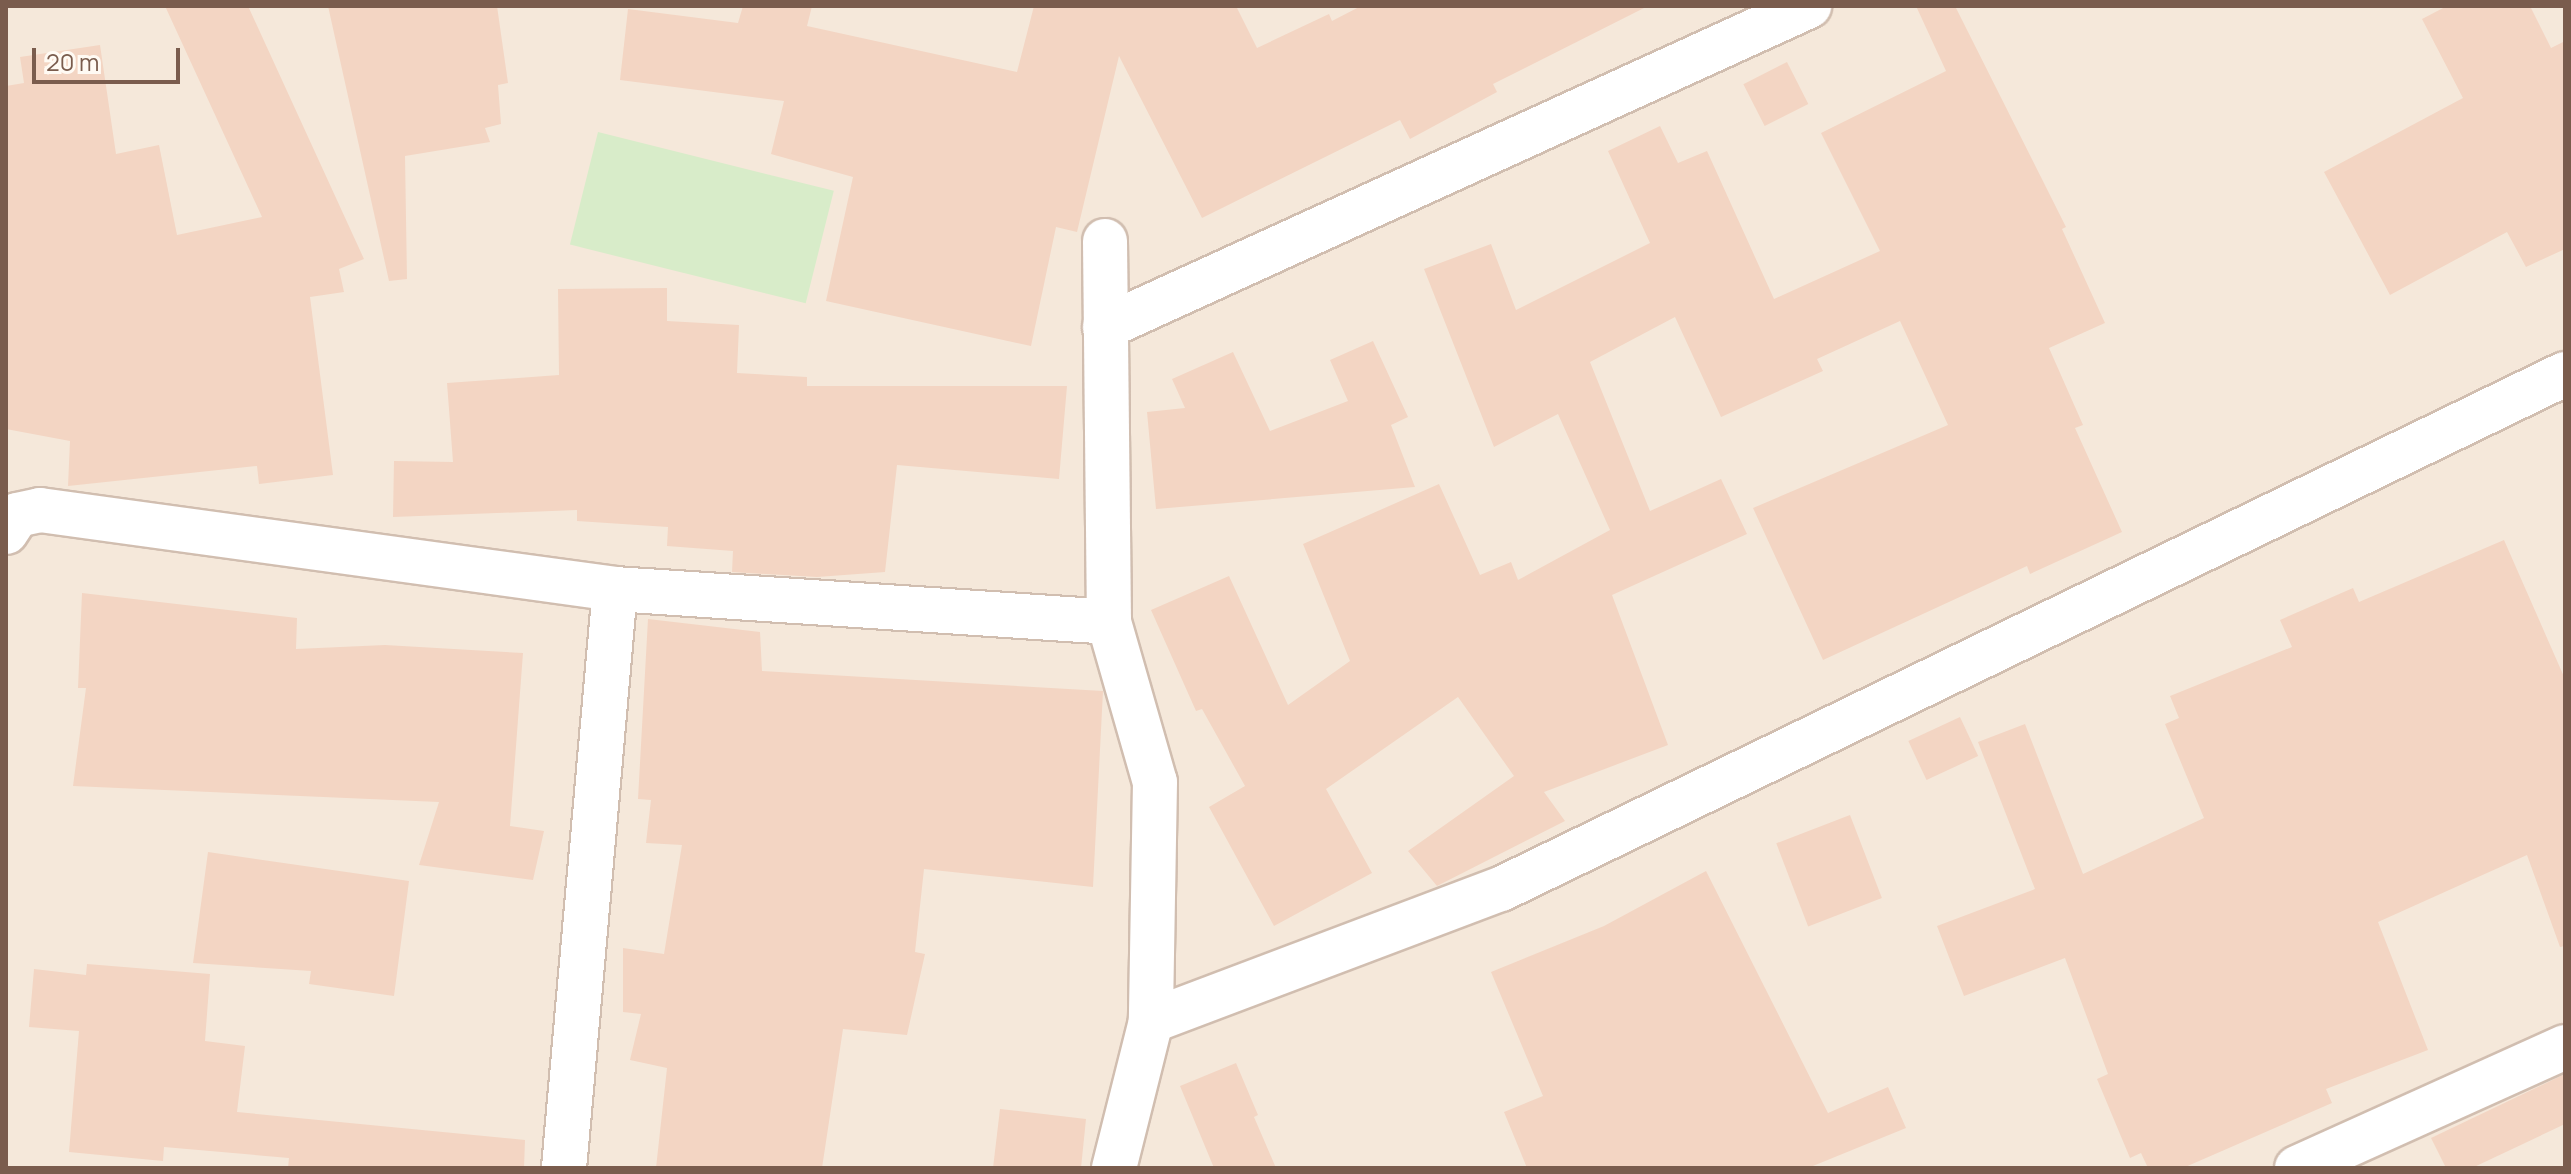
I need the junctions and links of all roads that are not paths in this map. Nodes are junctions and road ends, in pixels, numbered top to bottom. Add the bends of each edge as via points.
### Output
1 (1809, 6) edge
2 (1105, 241) dead end
3 (1105, 327) junction
4 (2565, 374) edge
5 (6, 532) edge
6 (615, 589) junction
7 (1109, 622) junction
8 (1151, 1021) junction
9 (2565, 1047) edge
10 (564, 1168) edge
11 (1114, 1168) edge
12 (2297, 1168) edge

1 - 3 street
2 - 3 street
3 - 7 street
4 - 8 street via 1501,889
5 - 6 street via 17,515 40,510
6 - 7 street
6 - 10 street
7 - 8 street via 1155,782
8 - 11 street
9 - 12 street

